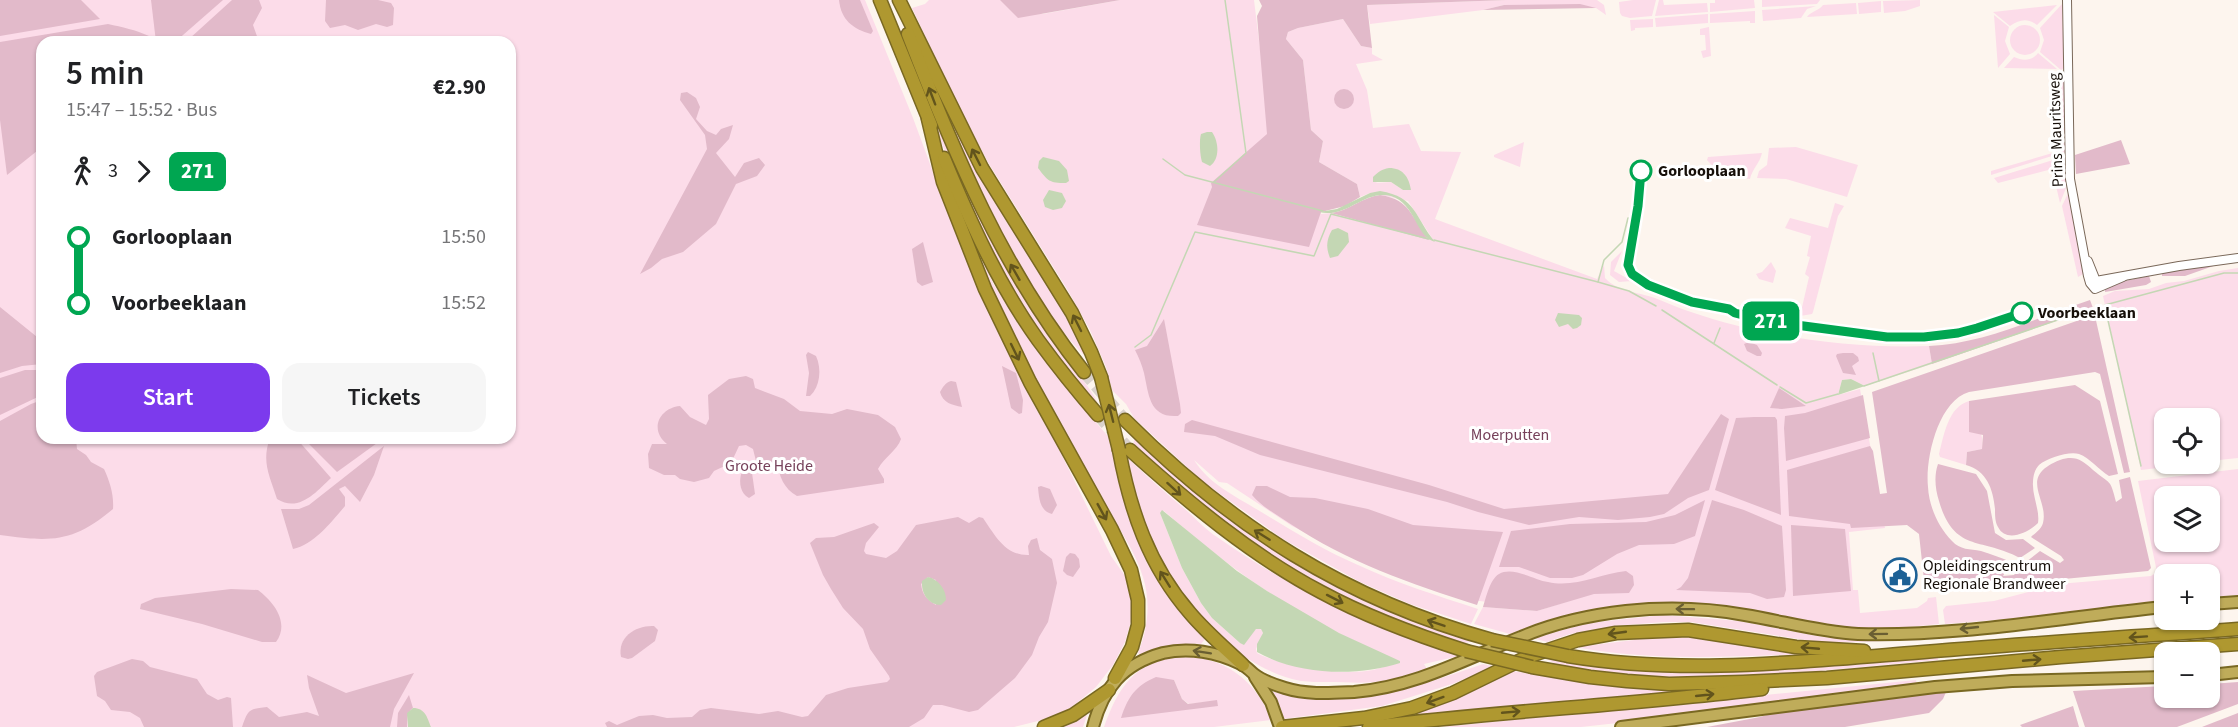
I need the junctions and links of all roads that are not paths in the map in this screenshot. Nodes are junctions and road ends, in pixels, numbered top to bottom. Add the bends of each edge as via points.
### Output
1 (880, 0) edge
2 (897, 0) edge
3 (2067, 0) edge
4 (928, 119) junction
5 (2238, 258) edge
6 (1084, 372) tunnel mouth
7 (1098, 416) tunnel mouth
8 (1125, 420) tunnel mouth
9 (1125, 450) junction
10 (2238, 602) edge
11 (2220, 603) edge
12 (2154, 608) edge
13 (2238, 629) edge
14 (2238, 644) edge
15 (1911, 653) junction
16 (1243, 664) junction
17 (2238, 672) edge
18 (1254, 674) junction
19 (2220, 674) edge
20 (2154, 677) edge
21 (1115, 678) junction
22 (1827, 678) junction
23 (1108, 690) junction
24 (1044, 727) edge
25 (1093, 727) edge
26 (1281, 727) edge
27 (1369, 727) edge
28 (1621, 727) edge

1 - 4 highway
6 -> 2 highway via 1035,304 989,224 937,109
9 -> 2 highway, bridge via 1091,351 1072,313 982,168
3 - 5 street, Prins Mauritsweg via 2070,179 2088,276 2096,285 2179,266
4 - 7 highway via 1000,281 1038,340
4 -> 21 highway via 943,182 985,289 1131,570 1138,600 1138,626 1132,647
15 -> 8 highway, bridge via 1705,667 1568,656 1492,640 1408,612 1307,563 1196,487
16 -> 9 highway via 1191,615 1160,572 1134,515 1126,486
9 -> 22 highway, bridge via 1209,518 1320,592 1466,651 1590,677 1669,684
10 - 11 highway
12 -> 18 highway via 1889,634 1844,633 1705,610 1641,610 1554,625 1431,675 1388,687 1347,692 1299,691
13 -> 15 highway
22 -> 14 highway
15 -> 26 highway via 1810,648 1688,630 1616,633 1578,640 1527,657 1454,693 1412,708 1364,718
16 - 18 highway
16 -> 21 highway via 1204,652 1176,651 1146,659
17 - 19 highway
18 - 26 highway
20 - 28 highway via 1941,686
21 - 23 highway
27 -> 22 highway via 1713,694
23 - 24 highway via 1073,715
23 - 25 highway

